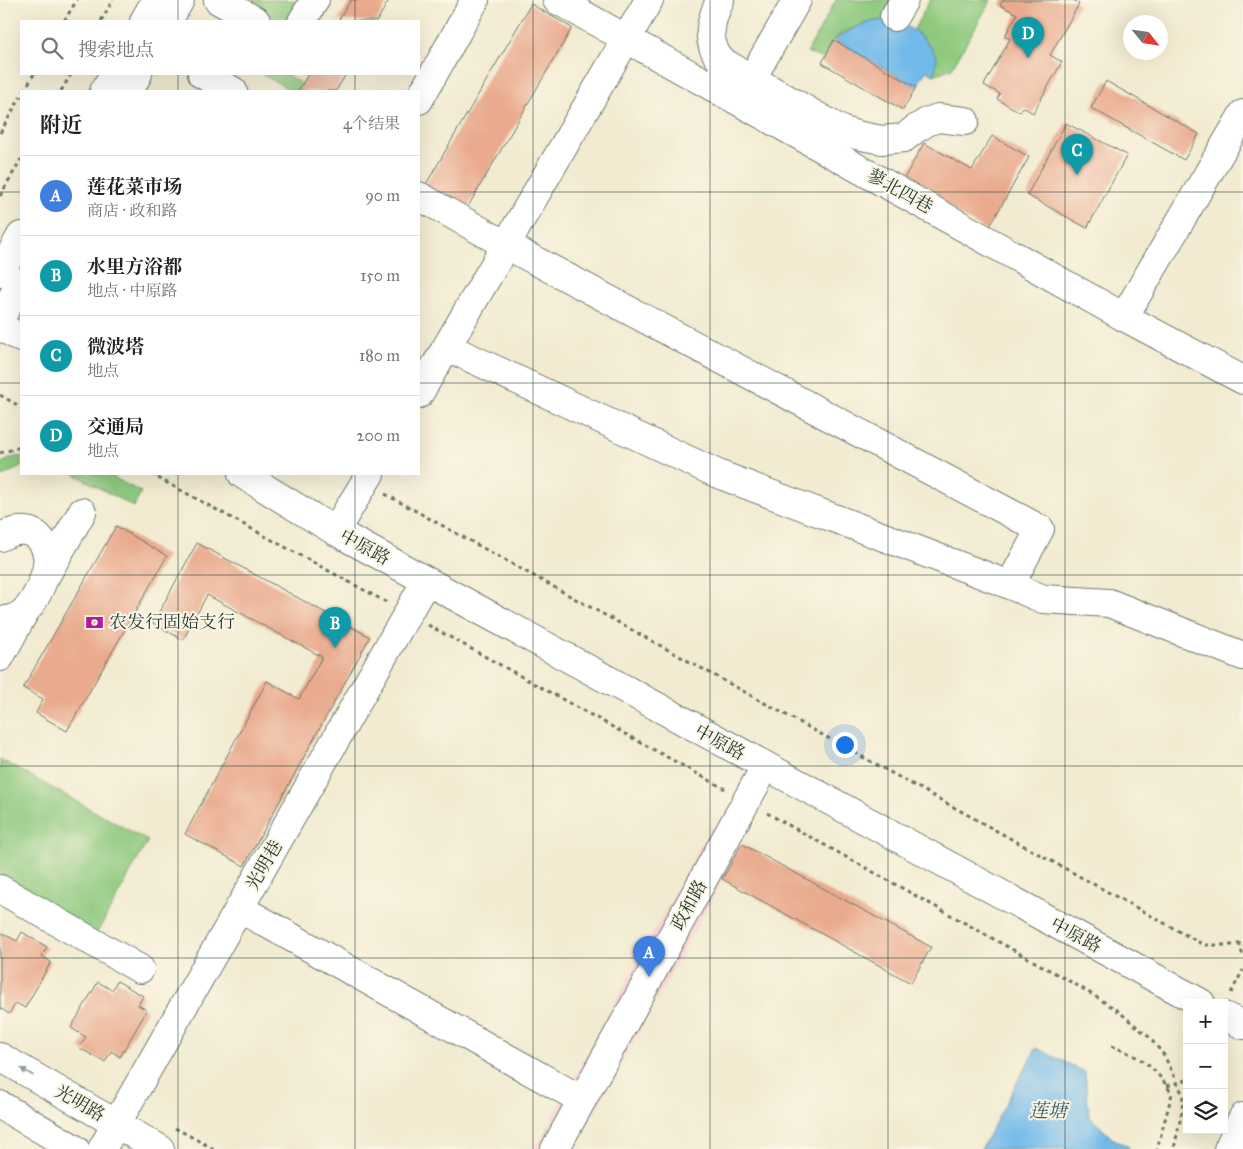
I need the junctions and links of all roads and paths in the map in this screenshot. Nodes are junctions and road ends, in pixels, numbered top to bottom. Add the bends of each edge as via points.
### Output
1 (77, 0) edge
2 (113, 0) edge
3 (156, 0) edge
4 (180, 0) edge
5 (218, 0) edge
6 (315, 0) edge
7 (475, 0) edge
8 (558, 0) edge
9 (649, 0) edge
10 (720, 0) edge
11 (797, 0) edge
12 (65, 20) edge
13 (102, 20) edge
14 (145, 20) edge
15 (169, 20) edge
16 (254, 20) edge
17 (303, 20) edge
18 (627, 38) junction
19 (33, 75) edge
20 (70, 75) edge
21 (113, 75) edge
22 (137, 75) edge
23 (204, 75) edge
24 (752, 78) junction
25 (25, 90) edge
26 (61, 90) edge
27 (105, 90) edge
28 (130, 90) edge
29 (231, 90) edge
30 (20, 98) edge
31 (420, 98) edge
32 (1243, 114) edge
33 (965, 121) dead end
34 (0, 133) edge
35 (20, 161) edge
36 (0, 196) edge
37 (420, 197) edge
38 (20, 238) edge
39 (506, 245) junction
40 (0, 272) edge
41 (20, 284) edge
42 (1124, 317) junction
43 (0, 319) edge
44 (0, 326) edge
45 (20, 337) edge
46 (447, 347) junction
47 (1243, 380) edge
48 (420, 392) edge
49 (0, 395) edge
50 (20, 406) edge
51 (20, 447) edge
52 (0, 454) edge
53 (153, 475) edge
54 (244, 475) edge
55 (368, 478) edge
56 (82, 512) dead end
57 (335, 531) junction
58 (0, 538) edge
59 (426, 580) junction
60 (43, 581) junction
61 (1010, 585) junction
62 (26, 611) junction
63 (407, 614) junction
64 (0, 620) edge
65 (1243, 656) edge
66 (0, 657) edge
67 (765, 766) junction
68 (746, 800) junction
69 (0, 889) edge
70 (239, 908) junction
71 (1241, 942) edge
72 (1243, 956) edge
73 (140, 969) dead end
74 (1243, 970) edge
75 (1194, 999) edge
76 (1228, 1003) edge
77 (1228, 1009) edge
78 (1243, 1025) edge
79 (1111, 1046) dead end
80 (0, 1057) edge
81 (1183, 1081) edge
82 (1178, 1082) junction
83 (1167, 1086) junction
84 (582, 1100) junction
85 (0, 1105) edge
86 (1243, 1118) edge
87 (117, 1124) junction
88 (75, 1149) edge
89 (102, 1149) edge
90 (160, 1149) edge
91 (555, 1149) edge
92 (1157, 1149) edge
93 (1174, 1149) edge
94 (1228, 1149) edge

1 - 12 path
2 - 13 path
3 - 14 main road
4 - 15 main road
5 - 16 main road
6 - 17 main road
7 - 31 main road
8 - 18 main road, 蓼北四巷
9 - 18 main road
10 - 24 main road via 710,26 714,51 721,61
11 - 24 main road
18 - 39 main road
18 - 42 main road, 蓼北四巷
19 - 25 path
20 - 26 path
21 - 27 main road
22 - 28 main road
23 - 29 main road
24 - 33 main road via 842,130 882,140 904,138 938,118
30 - 34 path
32 - 42 main road
35 - 36 path
37 - 39 main road
38 - 40 main road
39 - 46 main road
39 - 61 main road via 1040,529
41 - 43 main road
42 - 47 main road, 蓼北四巷
44 - 45 main road
46 - 48 main road
46 - 61 main road via 718,474
49 - 50 path
51 - 52 path
53 - 63 path
54 - 57 main road, 中原路
55 - 57 main road
55 - 71 path via 1204,945
56 - 60 main road
57 - 59 main road, 中原路
58 - 60 main road via 23,530 36,534 47,556
59 - 63 main road, 光明巷
59 - 67 main road, 中原路
60 - 62 main road
61 - 65 main road via 1043,599 1109,603
62 - 64 main road
62 - 66 main road
63 - 68 path
63 - 70 main road, 光明巷
67 - 68 main road, 政和路
67 - 75 main road, 中原路
68 - 82 path via 1117,1010 1149,1037 1164,1055
68 - 84 main road, 政和路
69 - 73 main road
70 - 84 main road
70 - 87 main road, 光明巷
71 - 72 path
74 - 76 path
77 - 78 main road
79 - 83 path via 1136,1055 1158,1073
87 -> 80 main road, 光明路
81 - 82 path
82 - 83 path
82 - 93 path via 1183,1095
83 - 92 path via 1172,1094
84 - 91 main road, 政和路
85 - 88 main road
86 - 94 main road
87 - 89 main road, 光明巷
87 - 90 main road, 光明路

